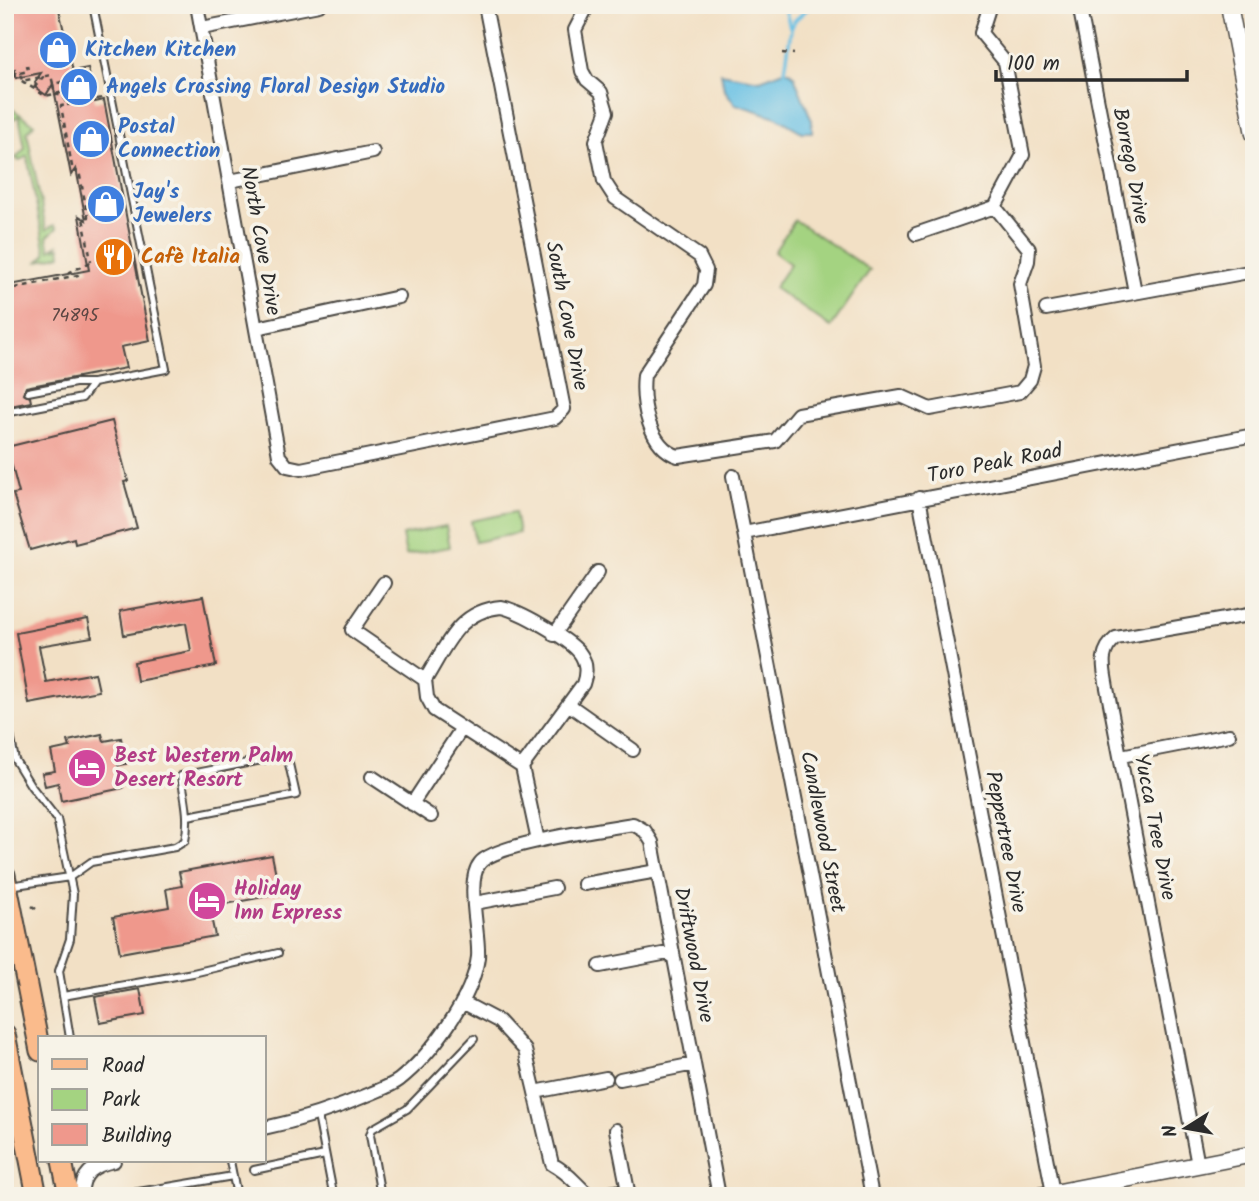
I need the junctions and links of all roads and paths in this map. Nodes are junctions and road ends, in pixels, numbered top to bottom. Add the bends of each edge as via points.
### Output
1 (93, 5) edge
2 (197, 5) edge
3 (320, 5) edge
4 (485, 5) edge
5 (588, 5) edge
6 (990, 5) edge
7 (1079, 5) edge
8 (1229, 5) edge
9 (202, 28) junction
10 (782, 52) dead end
11 (794, 54) dead end
12 (27, 65) dead end
13 (5, 70) edge
14 (20, 73) junction
15 (12, 75) junction
16 (42, 75) junction
17 (22, 81) junction
18 (53, 84) junction
19 (33, 88) junction
20 (64, 91) junction
21 (55, 94) junction
22 (104, 97) dead end
23 (66, 98) junction
24 (1251, 100) edge
25 (66, 105) junction
26 (1254, 134) edge
27 (373, 152) dead end
28 (230, 181) junction
29 (995, 207) junction
30 (916, 234) dead end
31 (1254, 271) edge
32 (6, 289) edge
33 (1135, 292) junction
34 (399, 297) dead end
35 (1046, 309) dead end
36 (257, 328) junction
37 (93, 383) junction
38 (28, 392) dead end
39 (5, 413) edge
40 (1254, 435) edge
41 (301, 469) joint
42 (733, 476) dead end
43 (919, 498) junction
44 (744, 533) junction
45 (598, 572) dead end
46 (384, 583) dead end
47 (1254, 614) edge
48 (554, 635) junction
49 (425, 680) junction
50 (568, 704) junction
51 (5, 710) edge
52 (462, 728) junction
53 (1229, 735) dead end
54 (633, 750) dead end
55 (1121, 756) junction
56 (522, 767) junction
57 (372, 777) dead end
58 (412, 804) junction
59 (188, 816) junction
60 (430, 816) dead end
61 (538, 841) junction
62 (657, 870) junction
63 (70, 877) junction
64 (6, 883) edge
65 (583, 884) dead end
66 (554, 888) dead end
67 (475, 903) junction
68 (673, 952) junction
69 (278, 953) dead end
70 (600, 966) dead end
71 (63, 996) junction
72 (462, 1002) junction
73 (5, 1034) edge
74 (70, 1036) edge
75 (474, 1039) dead end
76 (38, 1041) edge
77 (694, 1064) junction
78 (606, 1078) dead end
79 (620, 1079) dead end
80 (535, 1092) junction
81 (318, 1116) junction
82 (266, 1128) edge
83 (616, 1130) dead end
84 (1254, 1154) edge
85 (325, 1155) junction
86 (62, 1162) edge
87 (230, 1162) edge
88 (96, 1163) edge
89 (1198, 1165) junction
90 (254, 1170) dead end
91 (233, 1176) junction
92 (332, 1188) dead end
93 (36, 1193) edge
94 (628, 1193) edge
95 (1046, 1194) edge
96 (10, 1196) edge
97 (69, 1196) edge
98 (82, 1196) edge
99 (116, 1196) edge
100 (237, 1196) edge
101 (381, 1196) edge
102 (591, 1196) edge
103 (719, 1196) edge
104 (872, 1196) edge

1 - 37 lane via 166,369
2 - 9 street, North Cove Drive
3 - 9 street
4 - 41 street, South Cove Drive via 564,409 555,418
5 - 29 street via 575,30 582,71 601,92 607,112 596,141 604,181 615,198 699,256 706,270 704,285 644,375 653,439 671,453 686,456 775,441 798,414 901,396 930,409 1020,392 1034,366 1020,284 1028,249
6 - 29 street via 981,33 1005,62 1023,155
7 - 33 street, Borrego Drive
8 - 24 street
9 - 28 street, North Cove Drive
10 - 11 path
12 - 14 path via 28,71
13 - 15 path
14 - 15 path
14 - 17 path
15 - 17 path
16 - 17 path
16 - 18 path via 51,74
16 - 19 path
17 - 19 path
18 - 20 path via 63,82
18 - 21 path
19 - 21 path via 45,96
20 - 21 path
20 - 23 path
21 - 23 path
22 - 25 path
23 - 25 path
24 - 26 street
25 - 32 path via 61,106 73,172 79,171 82,177 89,217 83,218 92,261 69,276
27 - 28 street
28 - 36 street, North Cove Drive
29 - 30 street
31 - 33 street
33 - 35 street
34 - 36 street
36 - 41 street, North Cove Drive via 278,456 287,466
37 - 38 lane
37 - 39 lane via 82,398
40 - 43 street, Toro Peak Road
42 - 44 street, Candlewood Street
43 - 44 street, Toro Peak Road
43 - 95 street, Peppertree Drive
44 - 104 street, Candlewood Street
45 - 48 street
46 - 49 street via 352,629
47 - 55 street, Yucca Tree Drive via 1116,638 1106,645 1103,664
48 - 49 street via 510,608 476,612 464,619
48 - 50 street via 578,651 586,668 583,684
49 - 52 street via 434,710
50 - 54 street
50 - 56 street
51 - 63 lane via 15,760 57,819
52 - 56 street
52 - 58 street
53 - 55 street
55 - 89 street, Yucca Tree Drive
56 - 61 street
57 - 58 street
58 - 60 street
59 - 59 lane via 296,795 287,755 181,776
59 - 63 lane via 184,841 175,847 91,862
61 - 62 street, Driftwood Drive via 633,824 652,842
61 - 67 street, Driftwood Drive via 491,854 479,863
62 - 65 street
62 - 68 street, Driftwood Drive
63 - 64 lane
63 - 71 lane via 70,940 59,971
64 - 76 main road
66 - 67 street
67 - 72 street via 478,958
68 - 70 street
68 - 77 street, Driftwood Drive
69 - 71 lane
71 - 74 lane
72 - 80 street via 498,1021 525,1050
72 - 81 street via 443,1033 398,1081
73 - 93 main road
75 - 101 lane via 407,1110 372,1129
77 - 79 street
77 - 103 street, Driftwood Drive
78 - 80 street
80 - 102 street via 552,1164 573,1176
81 - 82 street
81 - 85 lane
83 - 94 street
84 - 89 street
85 - 90 lane
85 - 92 lane
86 - 97 main road
87 - 91 lane
88 - 98 street via 81,1184
89 - 95 street
91 - 99 lane
91 - 100 lane
93 - 96 lane
94 - 102 street

